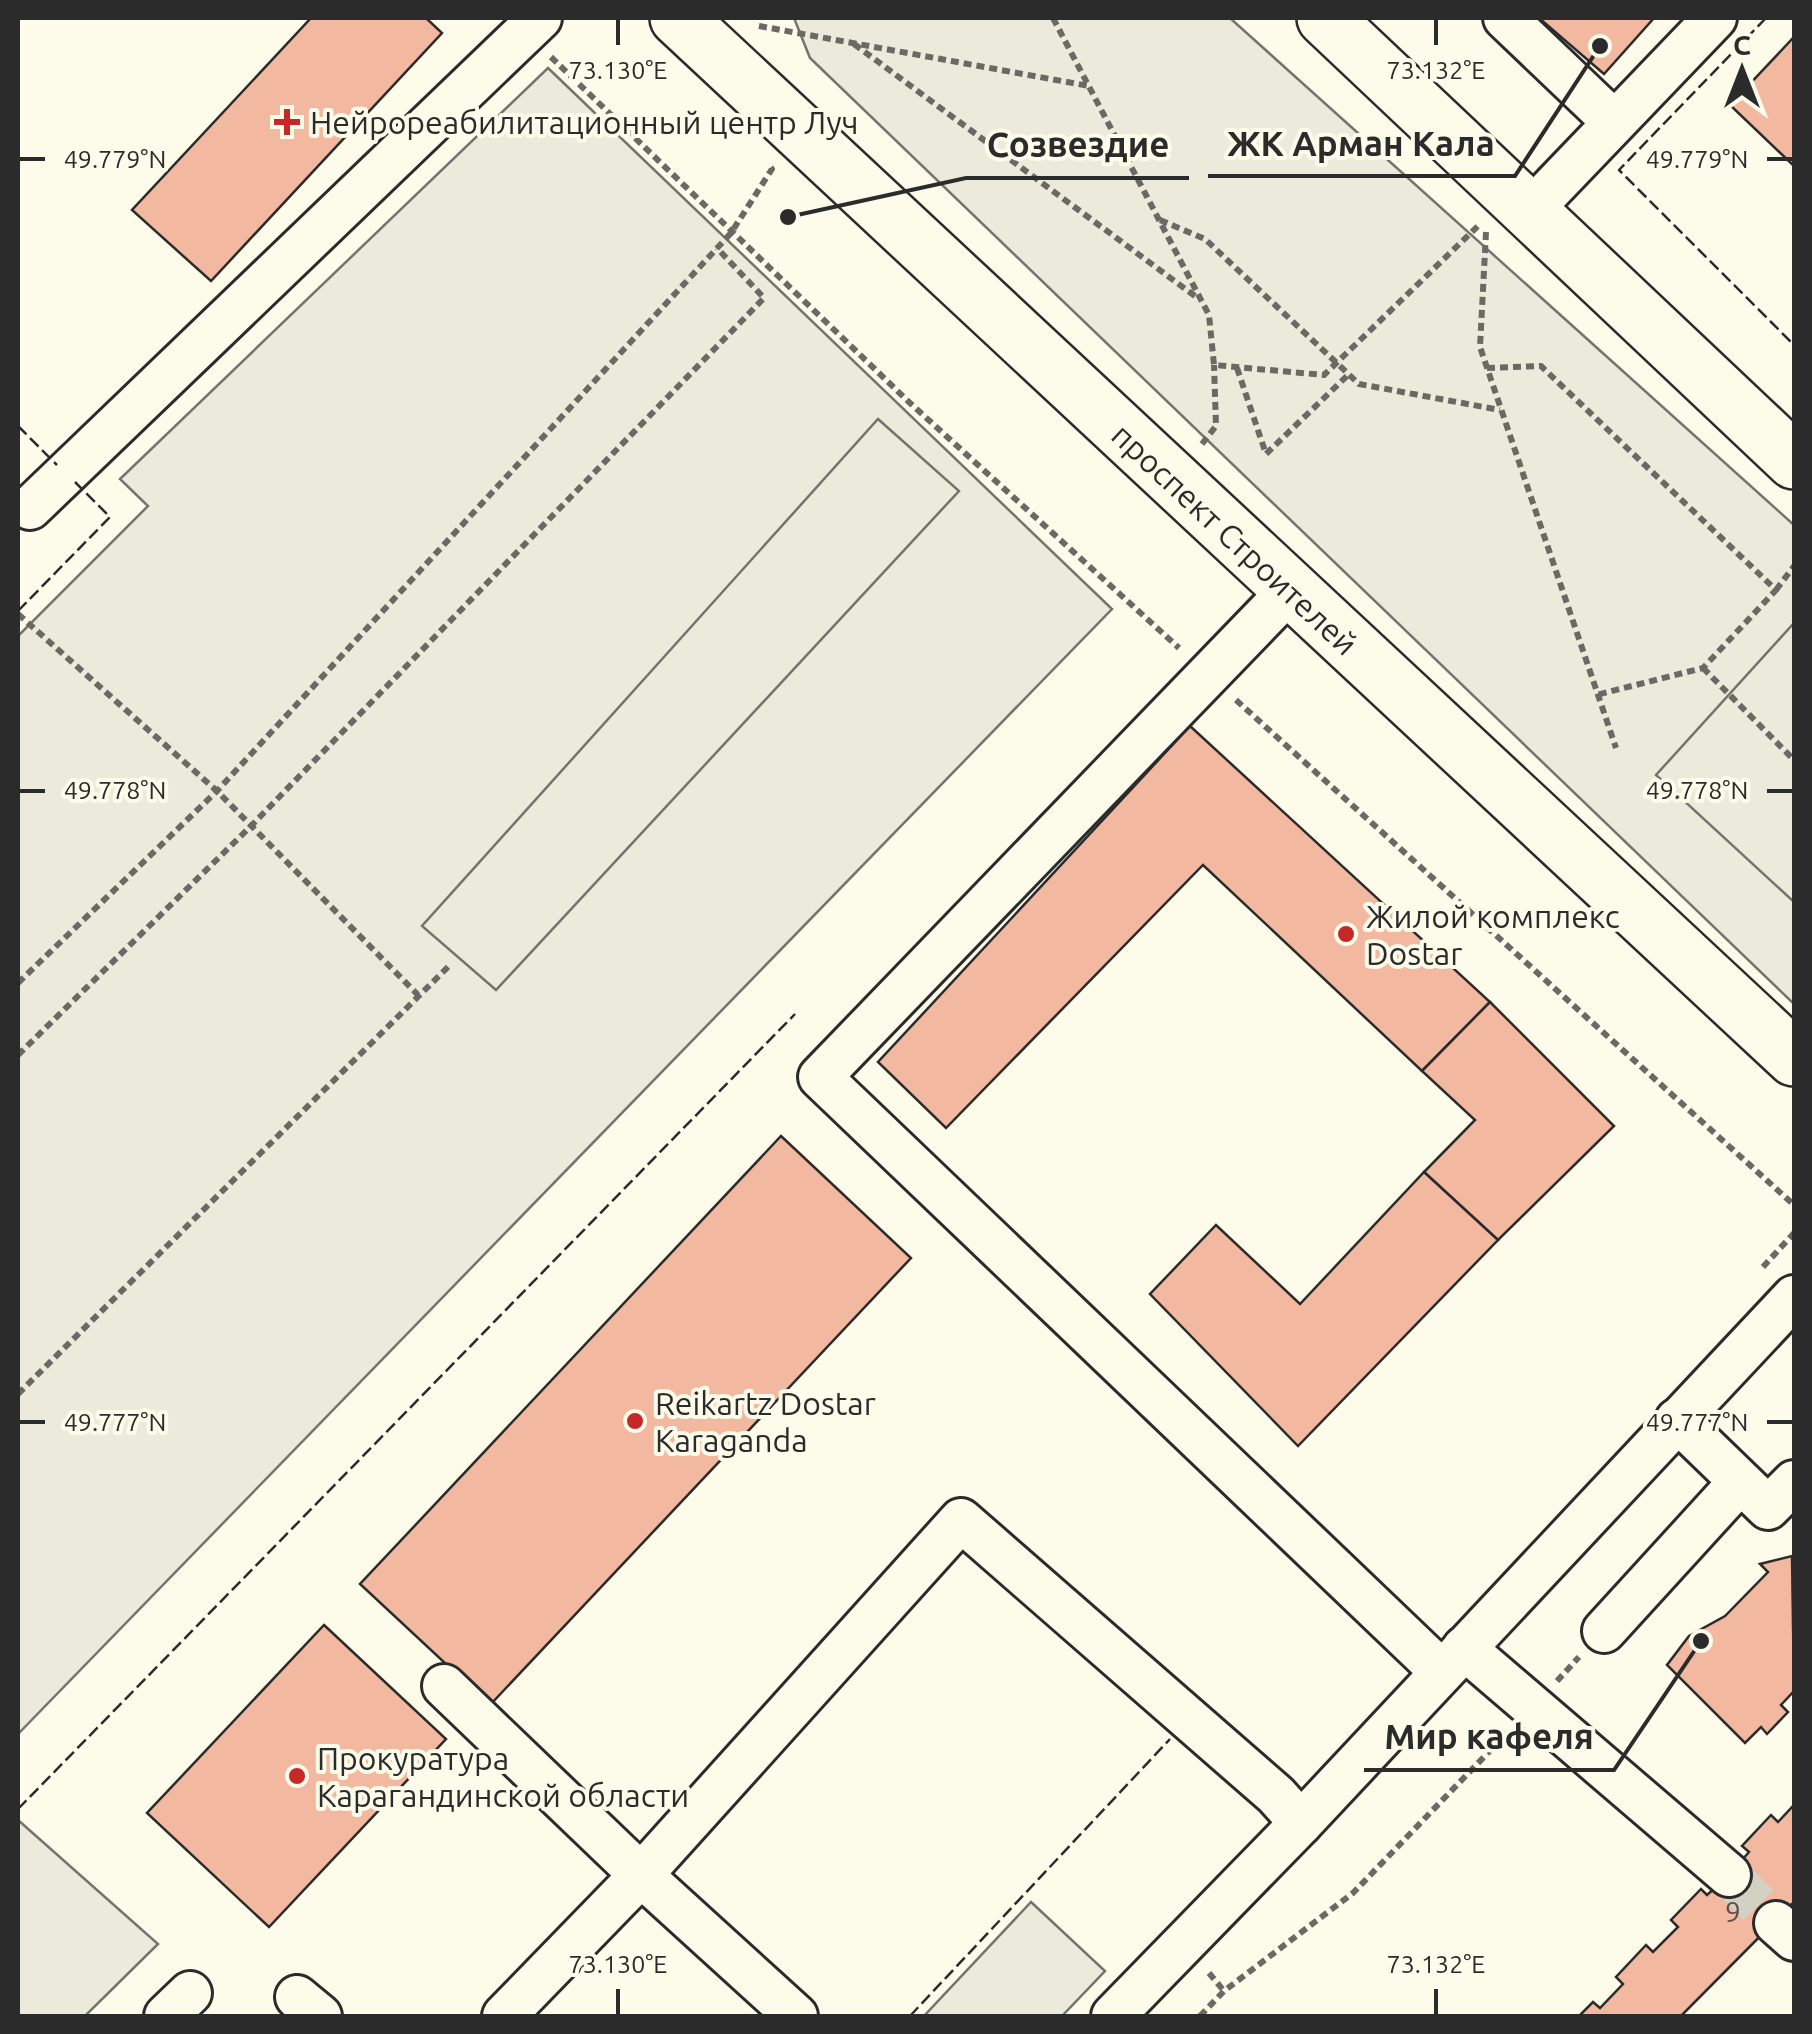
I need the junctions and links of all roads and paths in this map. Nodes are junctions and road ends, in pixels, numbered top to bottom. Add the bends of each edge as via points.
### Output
1 (1053, 18) edge
2 (1325, 18) edge
3 (1505, 18) edge
4 (1715, 18) edge
5 (690, 21) edge
6 (758, 22) edge
7 (533, 25) edge
8 (854, 44) junction
9 (745, 80) junction
10 (1090, 86) junction
11 (1614, 122) junction
12 (760, 157) dead end
13 (1530, 211) junction
14 (1159, 219) junction
15 (731, 233) junction
16 (717, 248) junction
17 (1201, 300) junction
18 (1337, 362) junction
19 (1214, 365) junction
20 (1237, 368) junction
21 (1486, 368) junction
22 (1349, 374) junction
23 (1500, 410) junction
24 (1198, 449) dead end
25 (1794, 461) edge
26 (30, 508) dead end
27 (1794, 566) edge
28 (1290, 590) junction
29 (1776, 590) junction
30 (18, 614) edge
31 (1702, 668) junction
32 (1208, 674) junction
33 (1596, 695) junction
34 (1616, 748) dead end
35 (1794, 760) edge
36 (218, 791) junction
37 (252, 826) junction
38 (450, 964) dead end
39 (18, 982) edge
40 (418, 995) junction
41 (18, 1055) edge
42 (1794, 1058) edge
43 (1794, 1205) edge
44 (1794, 1297) edge
45 (18, 1394) edge
46 (1677, 1420) junction
47 (1740, 1482) junction
48 (1794, 1482) edge
49 (1604, 1631) joint
50 (1453, 1660) junction
51 (444, 1686) dead end
52 (1531, 1708) junction
53 (1301, 1823) junction
54 (641, 1875) junction
55 (1729, 1875) tunnel mouth
56 (504, 2016) edge
57 (796, 2016) edge
58 (1114, 2016) edge
59 (1200, 2016) edge

1 - 10 path
2 - 13 main road
3 - 11 street
4 - 11 street
5 - 9 main road, проспект Строителей
6 - 8 path
6 - 9 path via 771,50
7 - 15 path
7 - 26 street
8 - 10 path
8 - 17 path
9 - 28 main road, проспект Строителей
10 - 14 path
11 - 13 street
12 - 15 path via 772,168
13 - 25 main road
14 - 17 path
14 - 18 path via 1205,239
15 - 16 path
15 - 32 path
16 - 36 path
16 - 37 path via 764,298
17 - 19 path
18 - 20 path via 1324,375
18 - 21 path via 1486,218 1480,347
18 - 22 path
19 - 20 path
19 - 24 path via 1216,426
20 - 22 path via 1266,454
21 - 23 path
21 - 29 path via 1540,366
22 - 23 path via 1359,384
23 - 33 path
27 - 29 path
28 - 32 street
28 - 42 main road, проспект Строителей
29 - 31 path
30 - 36 path
31 - 33 path
31 - 35 path
32 - 43 path
32 - 50 street via 820,1078
33 - 34 path
36 - 37 path
36 - 39 path
37 - 40 path
37 - 41 path
38 - 40 path
40 - 45 path
44 - 46 street
46 - 47 street
46 - 50 street
47 - 48 street via 1768,1508
47 - 49 street
49 - 52 path
50 - 52 street
50 - 53 street
51 - 54 street
52 - 55 street
52 - 59 path via 1353,1894
53 - 54 street via 961,1520
53 - 58 street
54 - 56 street
54 - 57 street

